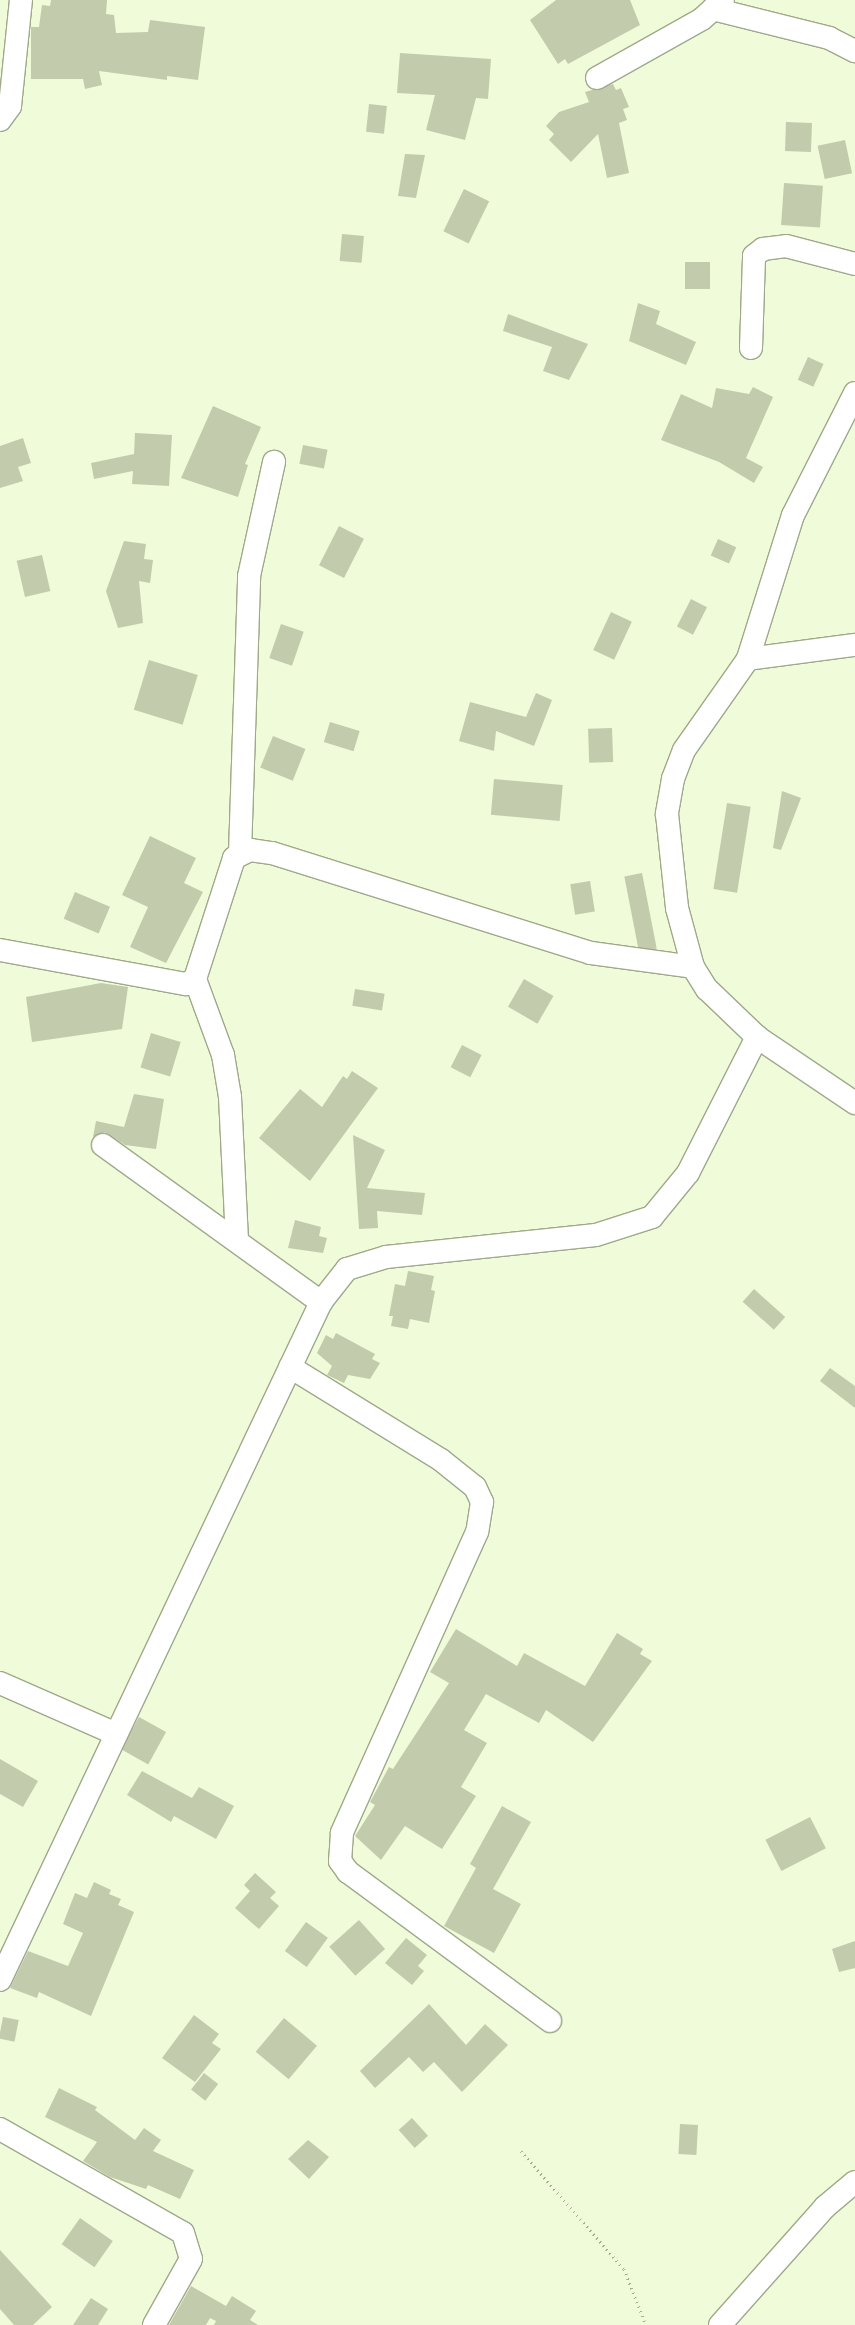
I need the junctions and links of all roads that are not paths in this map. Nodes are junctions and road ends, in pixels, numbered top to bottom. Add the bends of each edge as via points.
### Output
1 (21, 0) edge
2 (718, 5) edge
3 (855, 51) edge
4 (596, 78) dead end
5 (0, 120) edge
6 (855, 264) edge
7 (751, 348) dead end
8 (855, 392) edge
9 (274, 462) dead end
10 (855, 645) edge
11 (748, 659) junction
12 (240, 853) junction
13 (0, 950) edge
14 (692, 967) junction
15 (195, 978) junction
16 (757, 1037) junction
17 (855, 1104) edge
18 (103, 1145) dead end
19 (237, 1241) junction
20 (321, 1302) junction
21 (290, 1367) junction
22 (0, 1683) edge
23 (114, 1733) junction
24 (0, 1980) edge
25 (550, 2022) dead end
26 (0, 2129) edge
27 (855, 2182) edge
28 (154, 2325) edge
29 (720, 2325) edge

1 - 5 street via 10,106
2 - 3 street via 829,38
2 - 4 street
6 - 7 street via 786,246 763,249 754,256
8 - 11 street via 793,515
9 - 12 street via 249,576
10 - 11 street
11 - 14 street via 699,725 673,778 668,845 677,908
12 - 14 street via 272,852 590,954
12 - 15 street via 230,870
13 - 15 street via 176,986
14 - 16 street via 707,990
15 - 19 street via 223,1055 230,1097
16 - 17 street
16 - 20 street via 688,1173 652,1217 596,1235 364,1261 347,1269
18 - 19 street
19 - 20 street
20 - 21 street
21 - 23 street via 169,1629
21 - 25 street via 441,1460 475,1487 482,1502 477,1532 342,1833 340,1861 348,1872
22 - 23 street
23 - 24 street
26 - 28 street via 183,2233 191,2259
27 - 29 street via 825,2207

